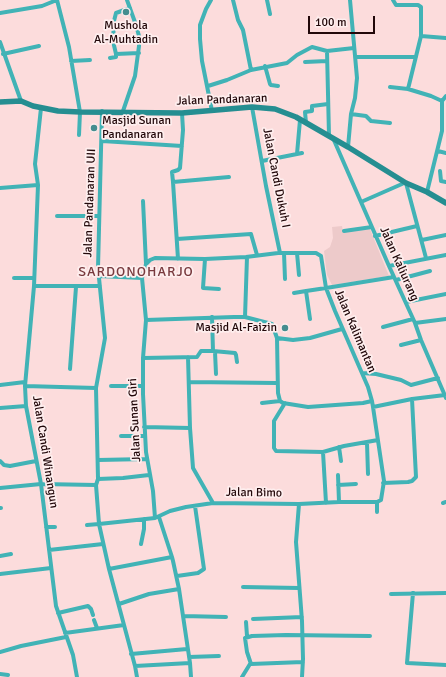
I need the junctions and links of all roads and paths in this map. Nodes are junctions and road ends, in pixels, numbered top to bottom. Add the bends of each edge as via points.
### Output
1 (57, 0) edge
2 (127, 0) edge
3 (211, 0) edge
4 (234, 0) edge
5 (267, 0) edge
6 (350, 0) edge
7 (393, 0) edge
8 (419, 0) edge
9 (420, 5) junction
10 (130, 8) junction
11 (0, 12) edge
12 (270, 14) dead end
13 (421, 36) junction
14 (446, 38) edge
15 (0, 42) edge
16 (39, 46) dead end
17 (354, 48) junction
18 (327, 51) junction
19 (139, 53) junction
20 (3, 54) junction
21 (116, 54) junction
22 (355, 57) junction
23 (416, 57) junction
24 (110, 58) dead end
25 (90, 60) dead end
26 (71, 61) junction
27 (327, 61) junction
28 (305, 62) dead end
29 (265, 66) junction
30 (251, 70) junction
31 (208, 86) junction
32 (278, 86) dead end
33 (390, 87) dead end
34 (408, 90) junction
35 (446, 96) edge
36 (21, 101) junction
37 (442, 101) junction
38 (0, 102) edge
39 (328, 104) junction
40 (252, 107) junction
41 (41, 108) junction
42 (123, 111) junction
43 (212, 111) junction
44 (80, 112) junction
45 (102, 112) junction
46 (182, 113) junction
47 (351, 114) junction
48 (300, 120) junction
49 (306, 123) junction
50 (390, 123) dead end
51 (444, 131) edge
52 (79, 135) dead end
53 (331, 137) junction
54 (102, 141) junction
55 (182, 146) junction
56 (348, 147) junction
57 (438, 151) junction
58 (446, 152) edge
59 (302, 153) dead end
60 (297, 154) junction
61 (262, 161) junction
62 (440, 171) dead end
63 (229, 177) dead end
64 (173, 182) junction
65 (446, 182) edge
66 (404, 184) junction
67 (38, 185) junction
68 (0, 188) edge
69 (427, 192) junction
70 (143, 201) dead end
71 (361, 202) junction
72 (446, 203) edge
73 (57, 216) dead end
74 (99, 216) junction
75 (418, 226) junction
76 (372, 227) junction
77 (344, 231) dead end
78 (446, 235) edge
79 (375, 236) junction
80 (177, 238) junction
81 (422, 240) junction
82 (282, 253) junction
83 (297, 253) junction
84 (257, 255) junction
85 (446, 255) edge
86 (247, 257) junction
87 (426, 258) junction
88 (178, 259) junction
89 (205, 259) junction
90 (146, 264) junction
91 (388, 266) junction
92 (430, 271) dead end
93 (299, 275) dead end
94 (99, 276) junction
95 (14, 278) dead end
96 (34, 278) junction
97 (142, 278) junction
98 (395, 278) junction
99 (285, 279) dead end
100 (34, 286) junction
101 (100, 286) junction
102 (76, 287) junction
103 (326, 288) junction
104 (219, 289) dead end
105 (306, 291) junction
106 (294, 293) dead end
107 (446, 294) edge
108 (406, 302) junction
109 (212, 317) junction
110 (245, 317) junction
111 (310, 319) dead end
112 (446, 319) edge
113 (146, 320) junction
114 (414, 321) junction
115 (383, 327) dead end
116 (342, 329) junction
117 (277, 338) junction
118 (421, 340) junction
119 (401, 345) dead end
120 (214, 351) junction
121 (188, 357) junction
122 (143, 358) junction
123 (237, 362) dead end
124 (70, 369) dead end
125 (362, 373) junction
126 (216, 374) dead end
127 (438, 378) junction
128 (189, 382) junction
129 (277, 383) junction
130 (25, 384) junction
131 (0, 385) edge
132 (111, 386) dead end
133 (143, 386) junction
134 (96, 388) junction
135 (445, 396) edge
136 (412, 399) junction
137 (372, 401) junction
138 (283, 402) junction
139 (262, 403) dead end
140 (26, 406) junction
141 (373, 407) junction
142 (0, 408) edge
143 (144, 427) junction
144 (190, 428) junction
145 (121, 436) dead end
146 (145, 436) junction
147 (378, 440) junction
148 (368, 443) junction
149 (339, 447) junction
150 (322, 452) junction
151 (147, 459) junction
152 (98, 460) junction
153 (0, 461) edge
154 (36, 461) junction
155 (341, 461) dead end
156 (368, 474) dead end
157 (149, 475) junction
158 (338, 475) dead end
159 (98, 479) junction
160 (383, 483) junction
161 (41, 484) junction
162 (356, 484) dead end
163 (96, 485) junction
164 (338, 485) junction
165 (0, 488) edge
166 (339, 502) junction
167 (377, 502) junction
168 (213, 503) junction
169 (326, 503) junction
170 (299, 504) junction
171 (196, 506) junction
172 (377, 512) dead end
173 (157, 517) junction
174 (144, 519) junction
175 (98, 524) junction
176 (87, 525) dead end
177 (46, 527) junction
178 (55, 527) dead end
179 (103, 544) junction
180 (141, 544) dead end
181 (49, 550) junction
182 (11, 554) dead end
183 (0, 556) edge
184 (172, 557) junction
185 (51, 568) junction
186 (109, 569) junction
187 (0, 574) edge
188 (177, 576) junction
189 (243, 587) dead end
190 (299, 588) junction
191 (179, 589) junction
192 (413, 593) junction
193 (446, 593) edge
194 (390, 594) dead end
195 (118, 604) junction
196 (58, 613) junction
197 (183, 616) junction
198 (226, 617) dead end
199 (302, 617) junction
200 (253, 619) dead end
201 (246, 622) dead end
202 (124, 624) junction
203 (97, 628) junction
204 (66, 635) junction
205 (247, 636) junction
206 (303, 636) junction
207 (370, 636) dead end
208 (188, 649) junction
209 (0, 652) edge
210 (131, 654) junction
211 (219, 656) dead end
212 (189, 657) junction
213 (303, 662) junction
214 (190, 663) junction
215 (250, 664) junction
216 (446, 665) edge
217 (135, 666) junction
218 (0, 674) edge
219 (8, 675) dead end
220 (77, 677) edge
221 (137, 677) edge
222 (191, 677) edge
223 (242, 677) edge
224 (302, 677) edge

1 - 11 street via 37,7
1 - 26 street
2 - 10 street
3 - 31 street via 200,25 202,61
4 - 30 street
5 - 12 street
6 - 17 street
7 - 9 street via 396,5
8 - 9 street
9 - 13 street
10 - 19 street via 139,36
10 - 21 street via 116,13 113,41
13 - 14 street
13 - 23 street
15 - 20 street
16 - 20 street
17 - 18 street
17 - 22 street
18 - 27 street
18 - 29 street via 312,47 287,63
19 - 21 street
19 - 42 street via 135,76
20 - 36 street
21 - 24 street via 116,57
22 - 23 street
22 - 47 street via 357,78
23 - 34 street
25 - 26 street
26 - 44 street
27 - 28 street
27 - 39 street
29 - 30 street
29 - 32 street via 271,86
30 - 31 street
31 - 43 street
33 - 34 street
34 - 37 street
35 - 37 street
36 - 38 main road, Jalan Pandanaran
36 - 41 main road, Jalan Pandanaran
37 - 51 street
39 - 49 street via 312,106 312,111 305,112
39 - 53 street
40 - 43 main road, Jalan Pandanaran
40 - 48 main road, Jalan Pandanaran via 275,109
40 - 61 street, Jalan Candi Dukuh I
41 - 44 main road, Jalan Pandanaran
41 - 67 street, Jalan Candi Winangun via 35,159
42 - 45 main road, Jalan Pandanaran
42 - 46 main road, Jalan Pandanaran
43 - 46 main road, Jalan Pandanaran
44 - 45 main road, Jalan Pandanaran
44 - 52 street
45 - 54 street, Jalan Pandanaran UII
46 - 55 street
47 - 50 street via 366,116 371,121
47 - 56 street
48 - 49 main road, Jalan Pandanaran
48 - 60 street
49 - 53 main road, Jalan Pandanaran
51 - 57 street
53 - 56 main road, Jalan Pandanaran
53 - 71 street, Jalan Kaliurang
54 - 55 street
54 - 74 street, Jalan Pandanaran UII
55 - 64 street via 180,168 171,174
56 - 66 main road, Jalan Pandanaran
57 - 58 street
57 - 69 street
59 - 60 street
60 - 61 street
61 - 82 street, Jalan Candi Dukuh I
62 - 65 street via 440,181
63 - 64 street
64 - 80 street
66 - 69 main road, Jalan Pandanaran
66 - 71 street
66 - 75 street
67 - 68 street
67 - 96 street, Jalan Candi Winangun
69 - 72 main road, Jalan Pandanaran
70 - 90 street
71 - 76 street, Jalan Kaliurang
73 - 74 street
74 - 94 street, Jalan Pandanaran UII
75 - 79 street
75 - 81 street
76 - 77 street
76 - 79 street, Jalan Kaliurang
78 - 81 street
79 - 91 street, Jalan Kaliurang
80 - 84 street via 251,234
80 - 88 street
81 - 87 street
82 - 83 street
82 - 84 street
82 - 99 street, Jalan Candi Dukuh I
83 - 93 street
83 - 103 street via 316,253 321,256
84 - 86 street
85 - 87 street
86 - 89 street
86 - 110 street
87 - 91 street
88 - 89 street
88 - 90 street via 155,258
89 - 104 street via 203,288
90 - 97 street
91 - 98 street, Jalan Kaliurang
92 - 98 street, Jalan Kalimantan
94 - 97 street
94 - 101 street, Jalan Pandanaran UII
95 - 96 street
96 - 100 street, Jalan Candi Winangun
97 - 113 street, Jalan Sunan Giri
98 - 103 street, Jalan Kalimantan
98 - 108 street, Jalan Kaliurang
100 - 102 street
100 - 130 street, Jalan Candi Winangun
101 - 102 street
101 - 134 street, Jalan Pandanaran UII via 105,338
102 - 124 street
103 - 105 street
103 - 116 street, Jalan Kalimantan
105 - 106 street
105 - 111 street
107 - 108 street
108 - 114 street, Jalan Kaliurang
109 - 110 street
109 - 113 street
109 - 120 street
110 - 117 street via 272,324
112 - 114 street
113 - 122 street, Jalan Sunan Giri
114 - 115 street
114 - 118 street, Jalan Kaliurang
116 - 117 street via 310,338
116 - 125 street, Jalan Kalimantan
117 - 129 street
118 - 119 street
118 - 127 street, Jalan Kaliurang
120 - 121 street via 203,350 198,356
120 - 123 street via 235,353
120 - 126 street
121 - 122 street
121 - 128 street
122 - 133 street, Jalan Sunan Giri
125 - 127 street via 401,380 410,385
125 - 137 street, Jalan Kalimantan
127 - 135 street, Jalan Kaliurang
128 - 129 street
128 - 144 street
129 - 138 street
130 - 131 street
130 - 134 street
130 - 140 street, Jalan Candi Winangun
132 - 133 street
133 - 143 street, Jalan Sunan Giri
134 - 152 street, Jalan Pandanaran UII
135 - 136 street
136 - 141 street
136 - 160 street via 416,477 408,482
137 - 138 street via 308,407
137 - 141 street, Jalan Kalimantan
138 - 139 street
138 - 150 street via 274,421 275,450
140 - 142 street
140 - 154 street, Jalan Candi Winangun
141 - 147 street
143 - 144 street
143 - 146 street, Jalan Sunan Giri
144 - 168 street via 194,471
145 - 146 street
146 - 151 street, Jalan Sunan Giri
147 - 148 street
147 - 160 street
148 - 149 street
148 - 156 street
149 - 150 street
149 - 155 street
150 - 169 street
151 - 152 street
151 - 157 street, Jalan Sunan Giri
152 - 159 street, Jalan Pandanaran UII
153 - 154 street via 10,466
154 - 161 street, Jalan Candi Winangun
157 - 159 street
157 - 173 street, Jalan Sunan Giri
158 - 164 street
159 - 163 street, Jalan Pandanaran UII
160 - 167 street via 381,500
161 - 163 street
161 - 165 street
161 - 177 street, Jalan Candi Winangun
162 - 164 street
163 - 175 street
164 - 166 street
166 - 167 street, Jalan Bimo
166 - 169 street, Jalan Bimo
167 - 172 street
168 - 170 street, Jalan Bimo
168 - 171 street, Jalan Bimo
169 - 170 street, Jalan Bimo
170 - 190 street via 296,542
171 - 173 street, Jalan Bimo via 170,511
171 - 188 street via 204,569 198,573
173 - 174 street, Jalan Bimo
173 - 184 street, Jalan Sunan Giri
174 - 175 street, Jalan Bimo
174 - 180 street
175 - 176 street, Jalan Bimo
175 - 179 street
177 - 178 street
177 - 181 street, Jalan Candi Winangun
179 - 181 street
179 - 186 street
181 - 185 street, Jalan Candi Winangun
182 - 183 street
184 - 186 street
184 - 188 street, Jalan Sunan Giri
185 - 187 street
185 - 196 street, Jalan Candi Winangun
186 - 195 street
188 - 191 street, Jalan Sunan Giri
189 - 190 street
190 - 199 street
191 - 195 street via 149,594
191 - 197 street, Jalan Sunan Giri
192 - 193 street
192 - 194 street
192 - 216 street via 407,663
195 - 202 street
196 - 203 street via 88,606
196 - 204 street, Jalan Candi Winangun
197 - 198 street
197 - 208 street, Jalan Sunan Giri
199 - 200 street
199 - 206 street
201 - 205 street
202 - 203 street
202 - 210 street
203 - 204 street
204 - 209 street
204 - 220 street, Jalan Candi Winangun
205 - 206 street
205 - 215 street via 244,640
206 - 207 street
206 - 213 street
208 - 210 street
208 - 212 street, Jalan Sunan Giri
210 - 217 street
211 - 212 street
212 - 214 street, Jalan Sunan Giri
213 - 215 street
213 - 224 street
214 - 217 street
214 - 222 street, Jalan Sunan Giri
215 - 223 street
217 - 221 street
218 - 219 street

